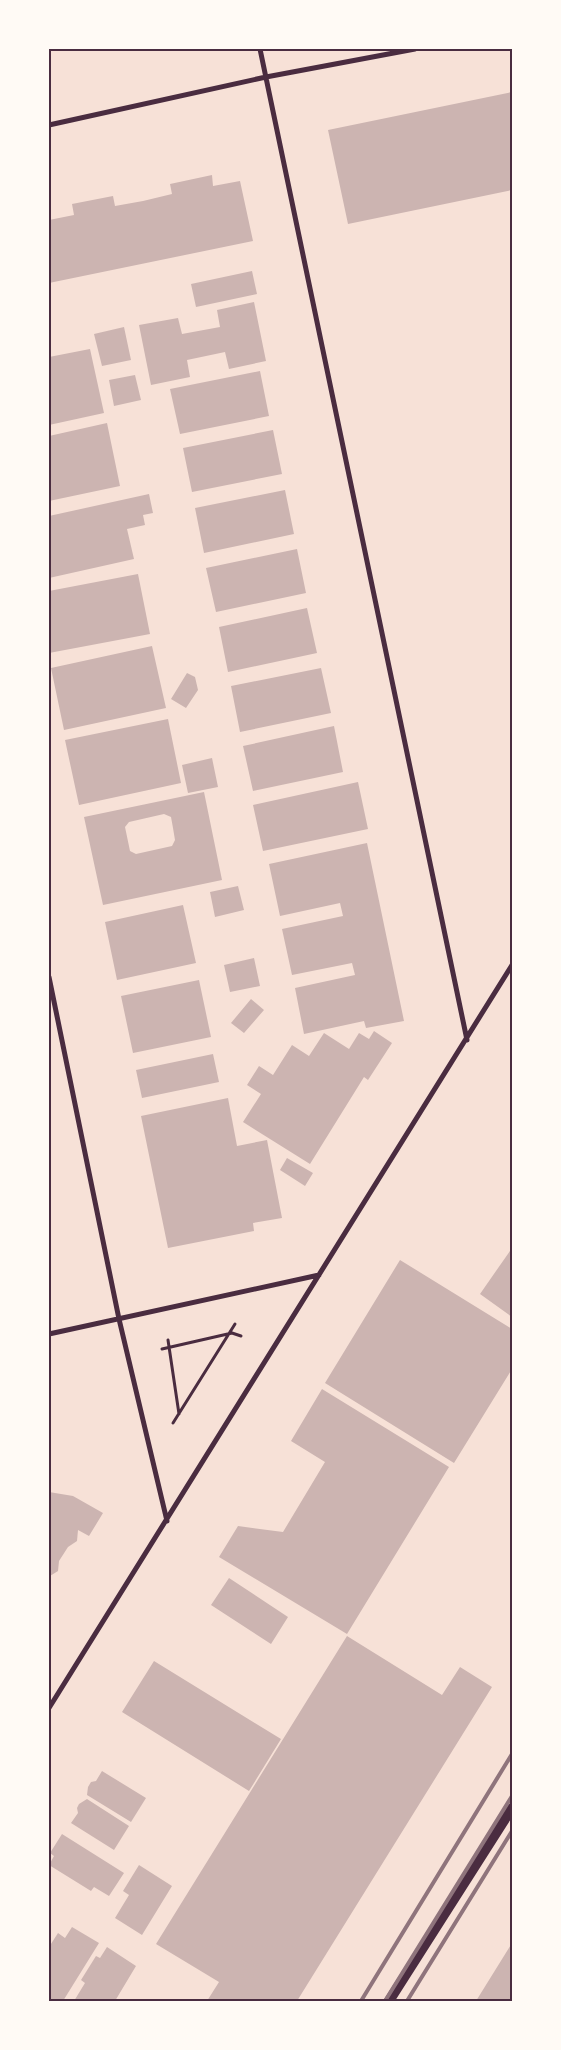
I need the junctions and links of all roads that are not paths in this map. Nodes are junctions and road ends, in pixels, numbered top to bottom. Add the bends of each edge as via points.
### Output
1 (260, 49) edge
2 (415, 49) edge
3 (266, 77) junction
4 (49, 125) edge
5 (512, 966) edge
6 (49, 977) edge
7 (467, 1040) junction
8 (318, 1275) junction
9 (119, 1319) junction
10 (49, 1334) edge
11 (167, 1521) junction
12 (49, 1708) edge
13 (512, 1808) edge
14 (389, 2001) edge

1 - 3 street
2 - 3 street
3 - 4 street
3 - 7 street
5 - 7 street
6 - 9 street
7 - 8 street
8 - 9 street
8 - 11 street
9 - 10 street
9 - 11 street
11 - 12 street
13 - 14 main road

